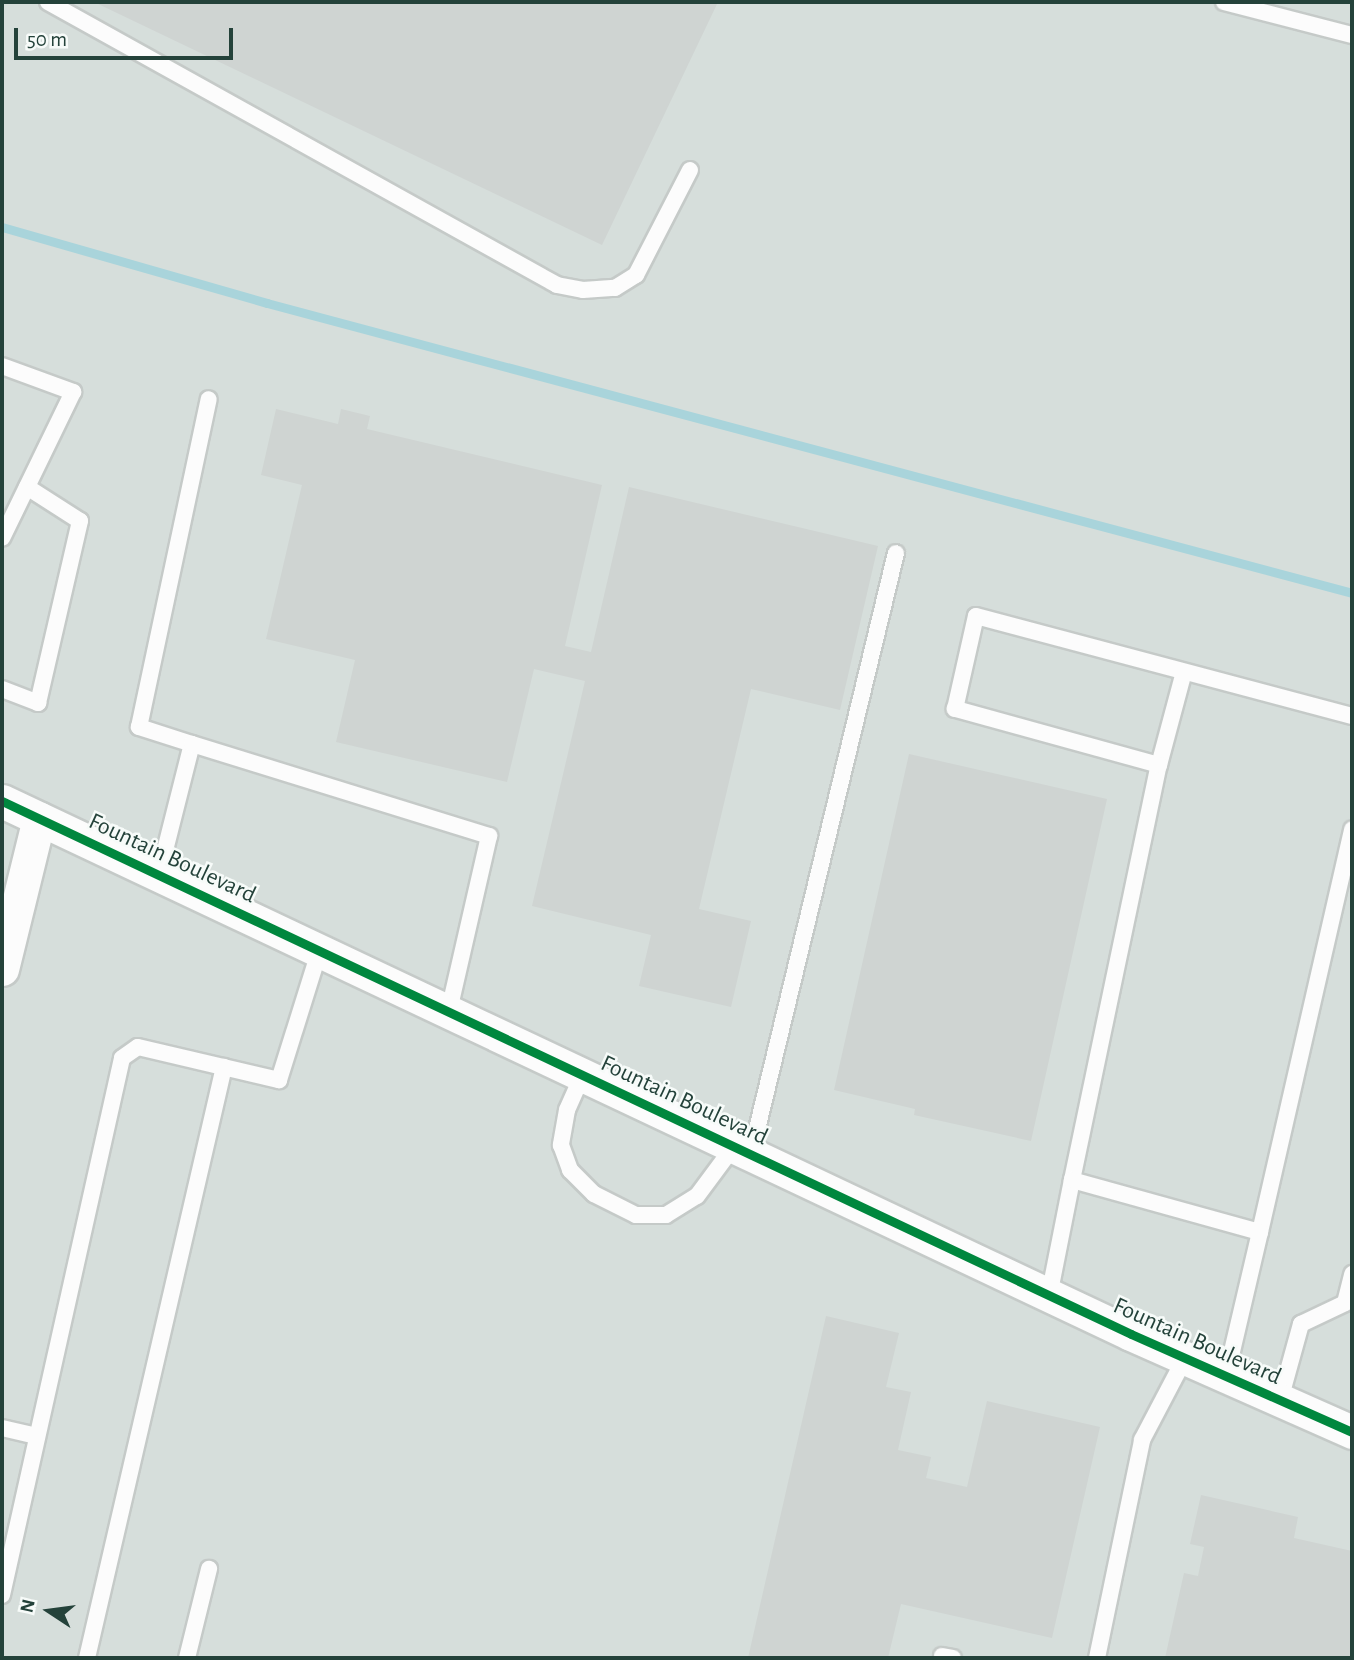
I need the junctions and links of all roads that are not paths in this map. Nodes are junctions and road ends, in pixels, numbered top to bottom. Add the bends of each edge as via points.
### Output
1 (48, 2) edge
2 (1224, 2) edge
3 (1352, 35) edge
4 (690, 170) dead end
5 (2, 366) edge
6 (209, 399) dead end
7 (27, 487) junction
8 (2, 538) edge
9 (896, 552) dead end
10 (1184, 671) junction
11 (2, 689) edge
12 (1352, 716) edge
13 (192, 744) junction
14 (1159, 765) junction
15 (2, 801) edge
16 (39, 818) junction
17 (1352, 829) edge
18 (159, 874) junction
19 (320, 949) junction
20 (2, 969) edge
21 (449, 1011) junction
22 (224, 1067) junction
23 (583, 1074) junction
24 (742, 1150) junction
25 (1072, 1180) junction
26 (1260, 1232) junction
27 (1352, 1274) edge
28 (1049, 1296) junction
29 (1185, 1358) junction
30 (1226, 1377) junction
31 (1280, 1400) junction
32 (2, 1428) edge
33 (1352, 1432) edge
34 (37, 1436) junction
35 (209, 1569) dead end
36 (2, 1595) edge
37 (87, 1658) edge
38 (187, 1658) edge
39 (1097, 1658) edge

1 - 4 lane via 557,285 615,289 636,275
2 - 3 lane
5 - 7 lane via 73,392
6 - 13 lane via 139,727
7 - 8 lane
7 - 11 lane via 80,521 38,703
9 - 24 lane
10 - 12 lane
10 - 14 lane
10 - 14 lane via 976,616 955,709
13 - 18 lane
13 - 21 lane via 489,836
14 - 25 lane
15 - 16 street, Fountain Boulevard
16 - 18 street, Fountain Boulevard
16 - 20 street
17 - 26 lane
18 - 19 street, Fountain Boulevard
19 - 21 street, Fountain Boulevard
19 - 22 lane via 279,1080
21 - 23 street, Fountain Boulevard
22 - 34 lane via 138,1047 122,1058
22 - 37 lane
23 - 24 street, Fountain Boulevard
23 - 24 lane via 567,1110 561,1145 570,1170 594,1194 636,1214 666,1215 697,1196
24 - 28 street, Fountain Boulevard
25 - 26 lane
25 - 28 lane
26 - 30 lane
27 - 31 lane via 1345,1303 1301,1324
28 - 29 street, Fountain Boulevard
29 - 30 street, Fountain Boulevard
29 - 39 lane via 1142,1440
30 - 31 street, Fountain Boulevard
31 - 33 street, Fountain Boulevard
32 - 34 lane
34 - 36 lane
35 - 38 lane

